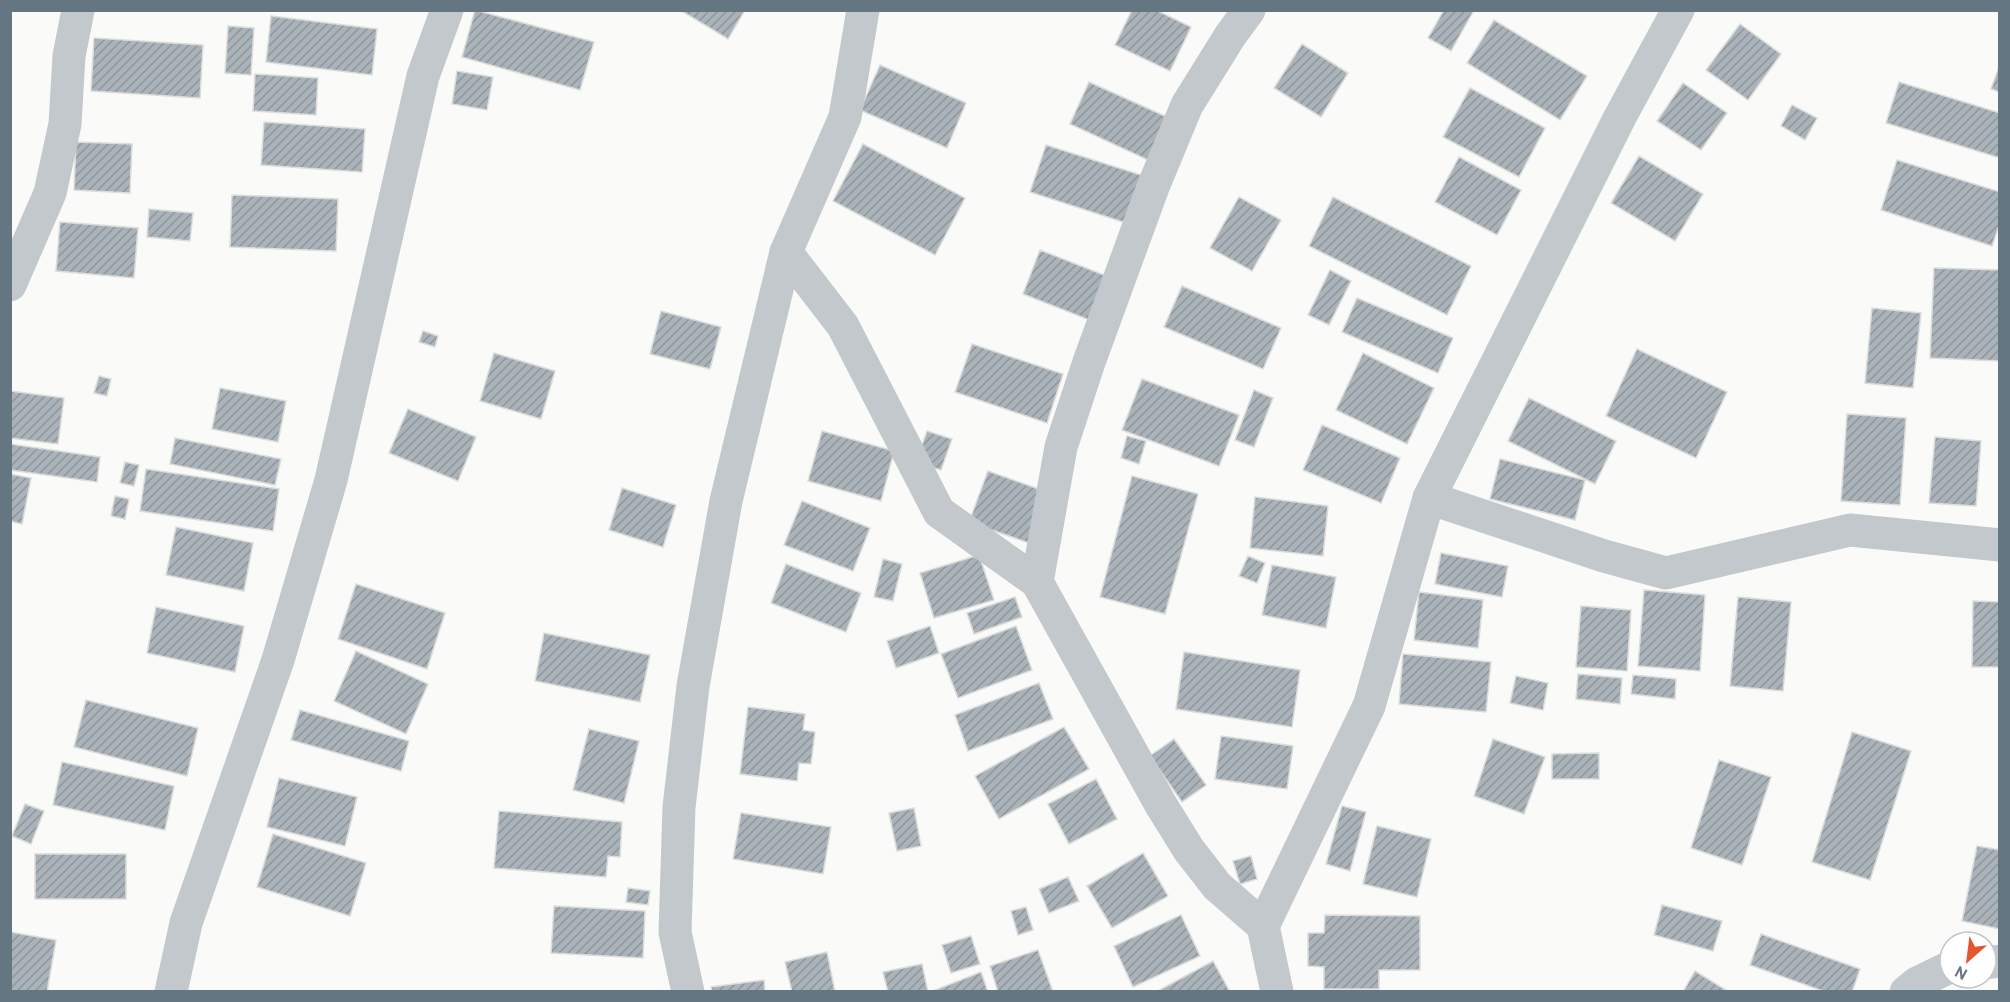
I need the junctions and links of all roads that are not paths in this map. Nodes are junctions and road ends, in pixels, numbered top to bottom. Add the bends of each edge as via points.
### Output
1 (78, 10) edge
2 (447, 10) edge
3 (862, 10) edge
4 (1249, 10) edge
5 (1678, 10) edge
6 (786, 252) junction
7 (10, 285) edge
8 (1429, 498) junction
9 (2000, 545) edge
10 (1037, 582) junction
11 (1263, 926) junction
12 (1938, 973) edge
13 (171, 992) edge
14 (688, 992) edge
15 (1277, 992) edge
16 (1906, 992) edge

1 - 7 street via 69,56 65,124 50,193
2 - 13 street via 423,75 331,480 278,660 186,923
3 - 6 street via 845,117
4 - 10 street via 1187,105 1153,187 1061,447
5 - 8 street via 1620,117
6 - 10 street via 843,326 939,512
6 - 14 street via 726,501 693,686 679,807 675,932
8 - 9 street via 1666,573 1850,530
8 - 11 street via 1369,706
10 - 11 street via 1189,850 1216,886
11 - 15 street
12 - 16 street

